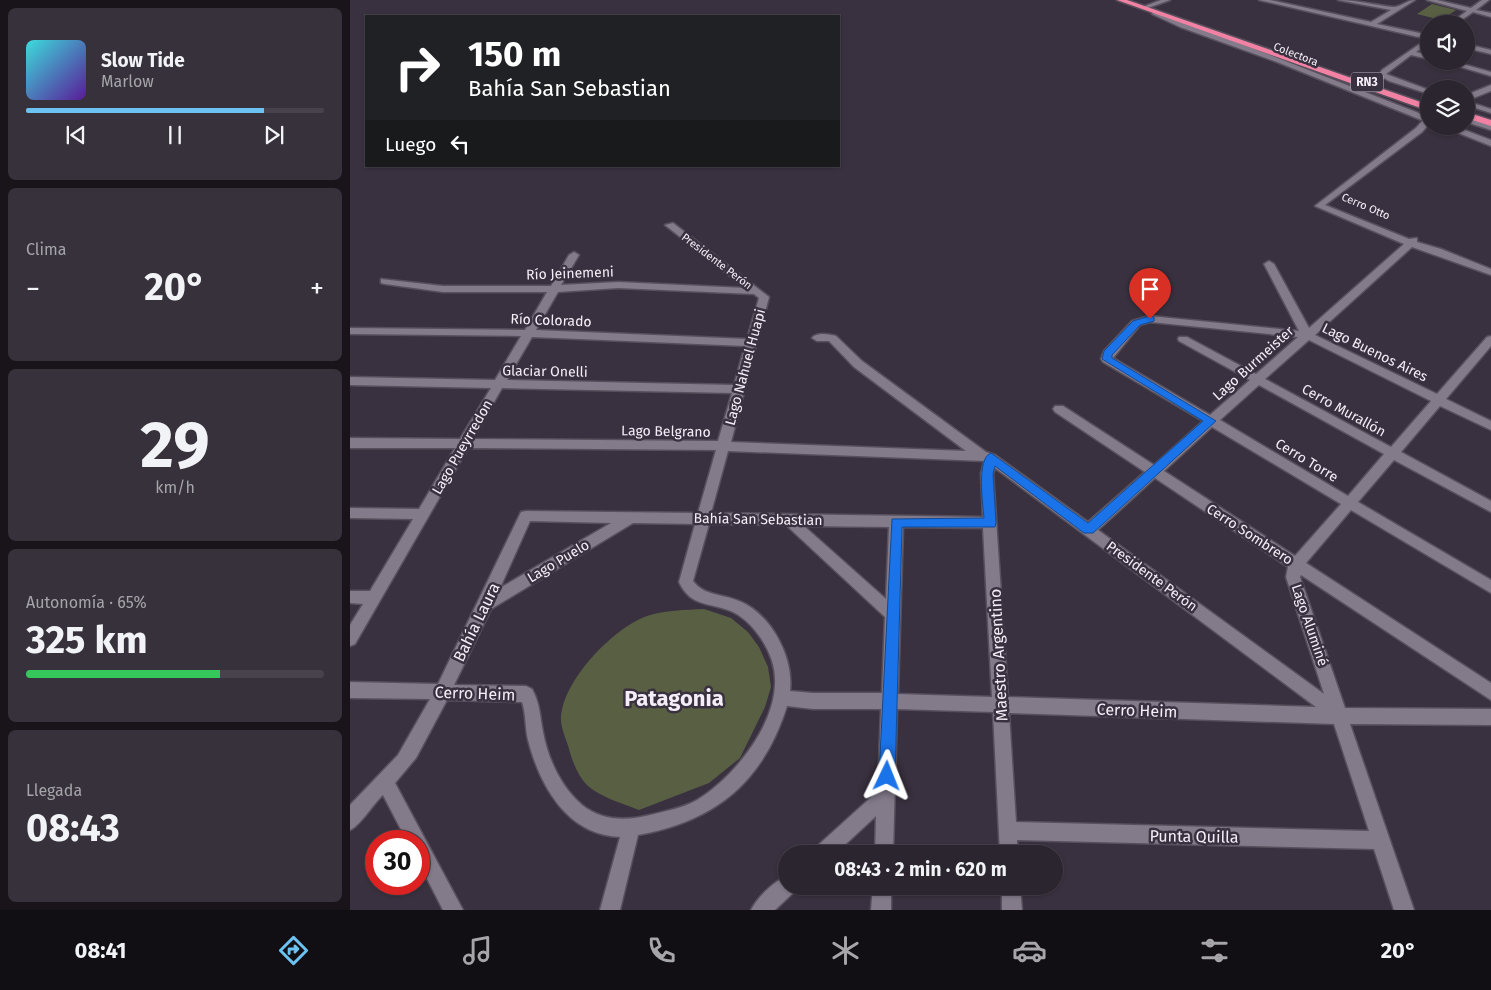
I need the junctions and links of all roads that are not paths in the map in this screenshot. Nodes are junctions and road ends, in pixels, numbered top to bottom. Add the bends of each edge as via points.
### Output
1 (1120, 0) edge
2 (1167, 0) edge
3 (1262, 0) edge
4 (1342, 0) edge
5 (1412, 0) edge
6 (1430, 0) edge
7 (1486, 0) edge
8 (1274, 1) edge
9 (1143, 8) junction
10 (1397, 9) junction
11 (1471, 10) junction
12 (1155, 12) junction
13 (1464, 15) edge
14 (1491, 15) edge
15 (1372, 24) junction
16 (1420, 37) edge
17 (1420, 46) edge
18 (1475, 48) edge
19 (1491, 52) edge
20 (1411, 53) junction
21 (1420, 55) edge
22 (1306, 63) junction
23 (1475, 70) edge
24 (1491, 74) edge
25 (1491, 88) edge
26 (1420, 89) edge
27 (1475, 94) edge
28 (1420, 99) edge
29 (1420, 104) edge
30 (1475, 106) edge
31 (1491, 111) edge
32 (1420, 117) edge
33 (1475, 121) edge
34 (1491, 126) edge
35 (1420, 129) edge
36 (1471, 135) edge
37 (1491, 142) edge
38 (670, 225) dead end
39 (1412, 242) junction
40 (574, 255) dead end
41 (1269, 264) dead end
42 (1491, 272) edge
43 (385, 281) dead end
44 (553, 289) junction
45 (760, 294) junction
46 (350, 331) edge
47 (529, 333) junction
48 (1307, 335) junction
49 (817, 338) dead end
50 (1183, 339) dead end
51 (1491, 340) edge
52 (751, 343) junction
53 (1107, 359) joint
54 (1257, 379) junction
55 (350, 380) edge
56 (498, 385) junction
57 (739, 389) junction
58 (1438, 400) junction
59 (1059, 409) dead end
60 (1211, 421) junction
61 (1491, 426) edge
62 (350, 443) edge
63 (464, 444) junction
64 (723, 446) junction
65 (1393, 453) junction
66 (987, 457) junction
67 (1154, 471) junction
68 (1350, 503) junction
69 (1491, 507) edge
70 (350, 513) edge
71 (423, 514) junction
72 (526, 516) joint
73 (630, 518) junction
74 (704, 518) junction
75 (789, 520) junction
76 (896, 522) junction
77 (990, 523) junction
78 (1089, 530) junction
79 (1296, 565) junction
80 (686, 582) joint
81 (1491, 587) edge
82 (350, 597) edge
83 (374, 598) junction
84 (486, 604) junction
85 (893, 615) junction
86 (350, 639) edge
87 (350, 690) edge
88 (441, 692) junction
89 (1491, 692) edge
90 (782, 698) junction
91 (890, 702) junction
92 (1001, 706) junction
93 (1341, 716) junction
94 (1491, 717) edge
95 (385, 780) junction
96 (886, 794) junction
97 (350, 821) edge
98 (631, 829) junction
99 (411, 830) edge
100 (1008, 831) junction
101 (1380, 840) junction
102 (830, 845) edge
103 (884, 845) edge
104 (1009, 845) edge
105 (430, 866) edge
106 (778, 894) edge
107 (882, 895) edge
108 (1011, 895) edge
109 (453, 910) edge
110 (610, 910) edge
111 (762, 910) edge
112 (881, 910) edge
113 (1012, 910) edge
114 (1404, 910) edge

1 - 9 highway, RN3
2 - 9 street
3 - 8 street
4 - 10 street
5 - 10 street
6 - 11 street
7 - 11 street
8 - 15 street
9 - 12 highway, RN3
10 - 15 street
11 - 13 street
11 - 14 street
12 - 22 highway, RN3
12 - 32 street, Colectora
15 - 16 street
17 - 20 street
18 - 19 street
20 - 21 street
20 - 26 street via 1382,75
22 - 28 highway, RN3
22 - 29 highway, RN3
23 - 24 street
25 - 27 street
30 - 31 street
33 - 34 highway
35 - 39 street, Cerro Otto via 1319,206
36 - 37 street
38 - 45 street, Presidente Perón
39 - 42 street, Cerro Otto
39 - 48 street, Lago Burmeister
40 - 44 street, Lago Pueyrredon
41 - 48 street
43 - 44 street, Río Jeinemeni via 443,289
44 - 45 street, Río Jeinemeni via 618,286
44 - 47 street, Lago Pueyrredon
45 - 52 street, Lago Nahuel Huapi
46 - 47 street, Río Colorado
47 - 52 street, Río Colorado
47 - 56 street, Lago Pueyrredon
48 - 53 street, Lago Buenos Aires via 1150,319 1136,323
48 - 54 street, Lago Burmeister
48 - 58 street, Lago Buenos Aires
49 - 66 street, Presidente Perón via 832,338 858,364
50 - 54 street, Cerro Murallón
51 - 58 street, Lago Aluminé
52 - 57 street, Lago Nahuel Huapi
53 - 60 street, Cerro Torre
54 - 60 street, Lago Burmeister
54 - 65 street, Cerro Murallón
55 - 56 street, Glaciar Onelli
56 - 57 street, Glaciar Onelli
56 - 63 street, Lago Pueyrredon
57 - 64 street, Lago Nahuel Huapi
58 - 61 street, Lago Buenos Aires
58 - 65 street, Lago Aluminé
59 - 67 street, Cerro Sombrero
60 - 67 street, Lago Burmeister
60 - 68 street, Cerro Torre
62 - 63 street, Lago Belgrano
63 - 64 street, Lago Belgrano
63 - 71 street, Lago Pueyrredon
64 - 66 street, Lago Belgrano
64 - 74 street, Lago Nahuel Huapi
65 - 68 street, Lago Aluminé
65 - 69 street, Cerro Murallón
66 - 77 street, Maestro Argentino
66 - 78 street, Presidente Perón
67 - 78 street, Lago Burmeister
67 - 79 street, Cerro Sombrero
68 - 79 street, Lago Aluminé
68 - 81 street, Cerro Torre
70 - 71 street
71 - 83 street, Lago Pueyrredon
72 - 73 street, Bahía San Sebastian
72 - 84 street, Bahía Laura
73 - 74 street, Bahía San Sebastian
73 - 84 street, Lago Puelo
74 - 75 street, Bahía San Sebastian
74 - 80 street, Lago Nahuel Huapi
75 - 76 street, Bahía San Sebastian
75 - 85 street
76 - 77 street, Bahía San Sebastian
76 - 85 street
77 - 92 street, Maestro Argentino
78 - 93 street, Presidente Perón
79 - 89 street, Cerro Sombrero
79 - 93 street, Lago Aluminé via 1294,576
80 - 90 street, Cerro Heim via 696,594 736,607 754,620 771,643 781,665
82 - 83 street
83 - 86 street, Lago Pueyrredon
84 - 88 street, Bahía Laura
85 - 91 street
87 - 88 street, Cerro Heim
88 - 95 street, Bahía Laura via 409,754
88 - 98 street, Cerro Heim via 526,694 531,702 535,737 546,770 565,802 606,828
90 - 91 street, Cerro Heim
90 - 98 street, Cerro Heim via 769,732 731,785 708,803 682,816
91 - 92 street, Cerro Heim
91 - 96 street
92 - 93 street, Cerro Heim
92 - 100 street, Maestro Argentino
93 - 94 street, Cerro Heim
93 - 101 street, Lago Aluminé
95 - 97 street, Bahía Laura
95 - 99 street
96 - 102 street
96 - 103 street
98 - 110 street
100 - 101 street, Punta Quilla
100 - 104 street, Maestro Argentino
101 - 114 street, Lago Aluminé
105 - 109 street
106 - 111 street
107 - 112 street
108 - 113 street

